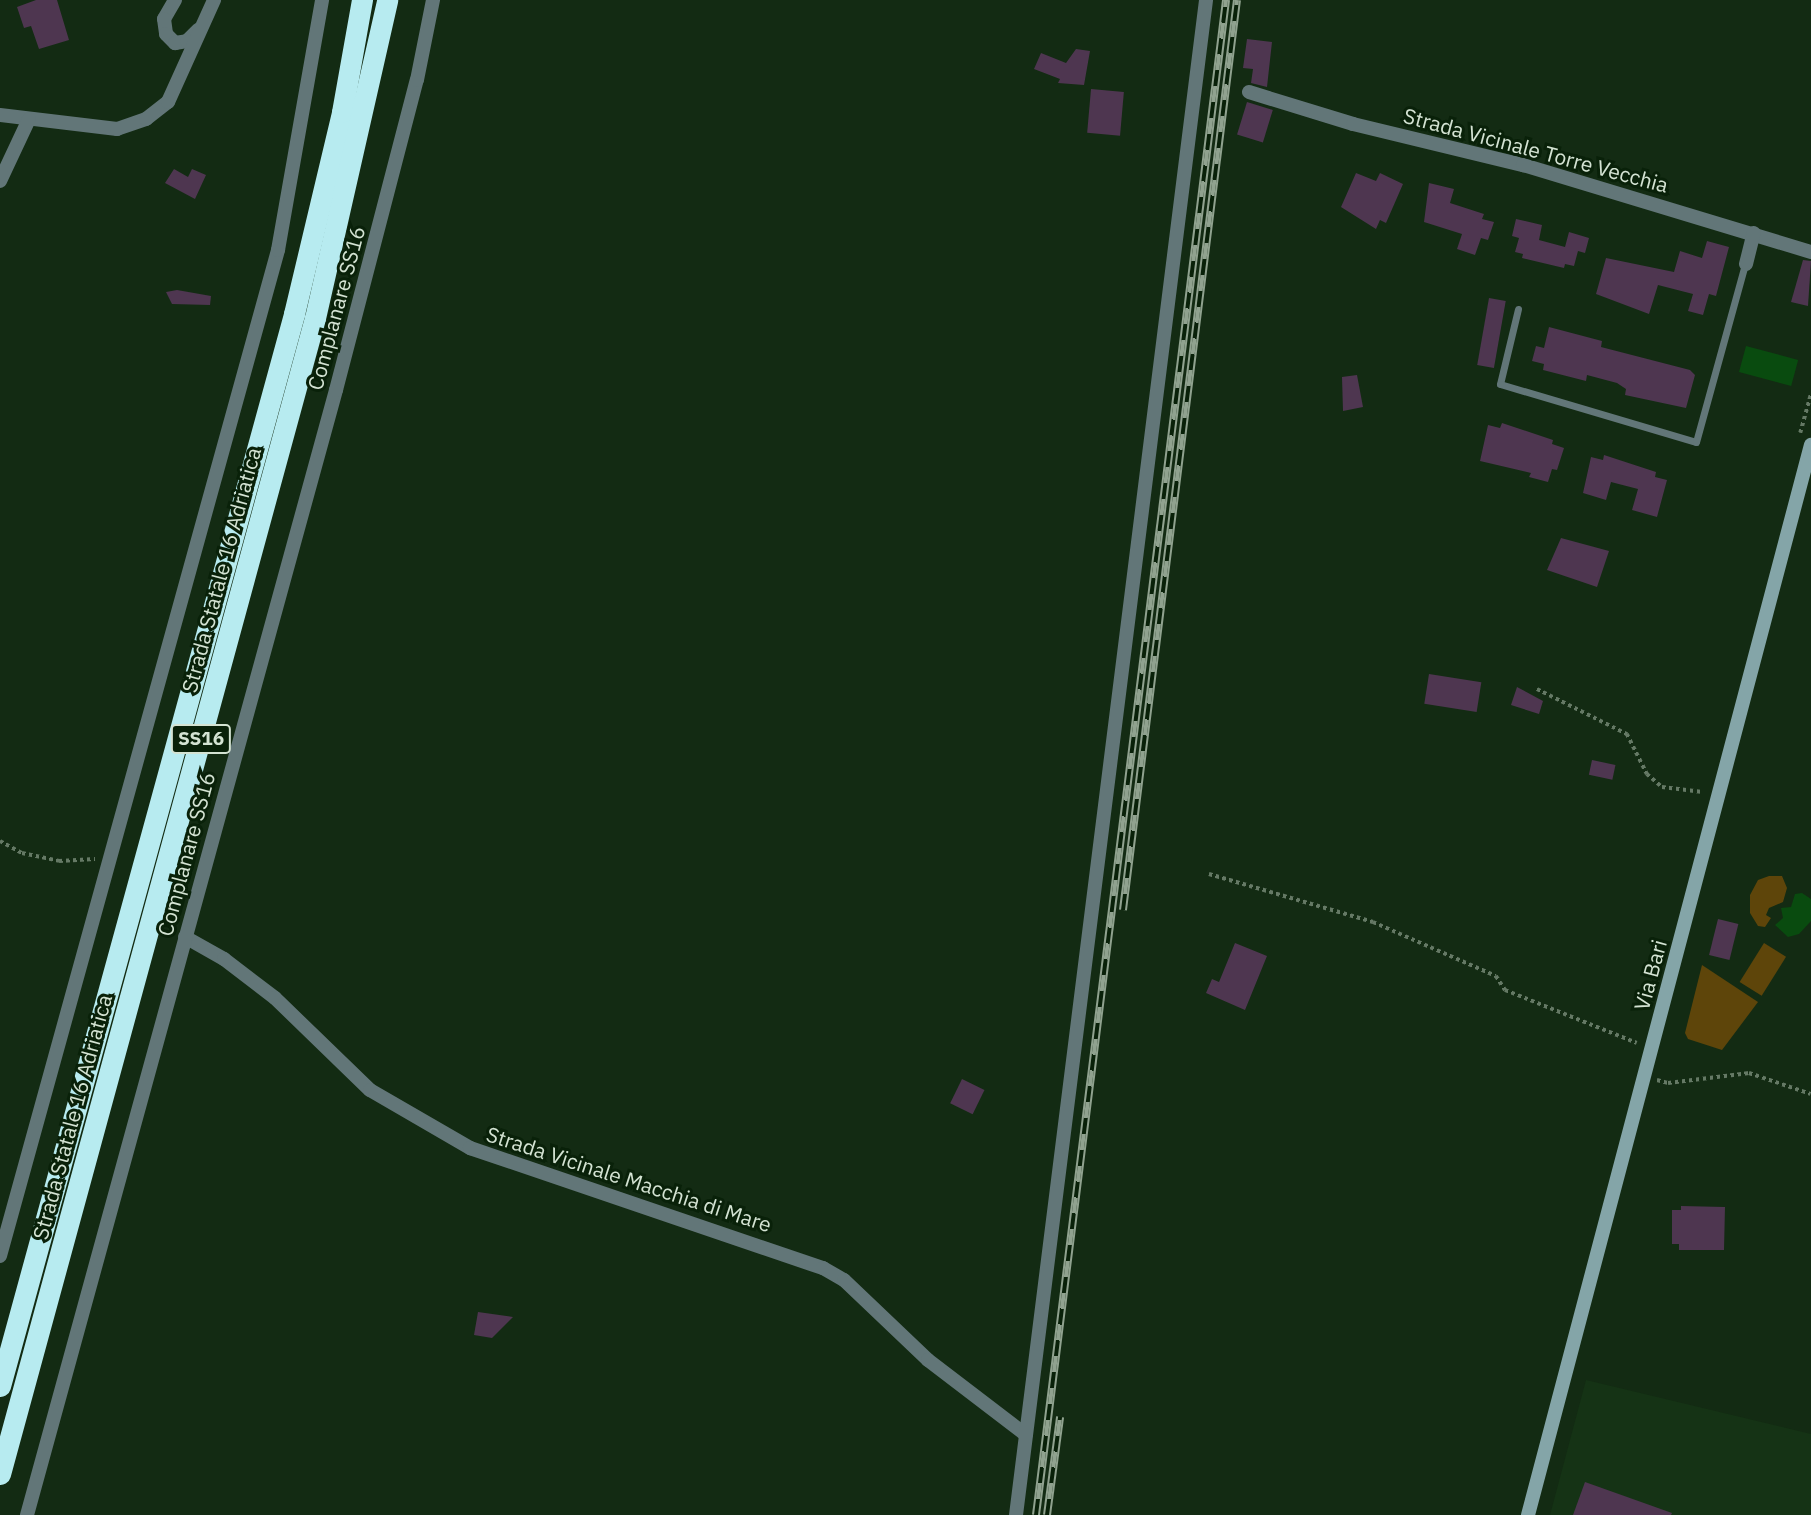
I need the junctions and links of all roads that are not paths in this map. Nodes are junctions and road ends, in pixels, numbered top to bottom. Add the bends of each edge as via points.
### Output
1 (175, 0) edge
2 (214, 0) edge
3 (225, 0) edge
4 (322, 0) edge
5 (362, 0) edge
6 (387, 0) edge
7 (433, 0) edge
8 (1206, 0) edge
9 (201, 27) junction
10 (1249, 92) dead end
11 (0, 115) edge
12 (29, 119) junction
13 (0, 181) edge
14 (1754, 233) junction
15 (1811, 252) edge
16 (1746, 264) joint
17 (1518, 309) dead end
18 (1811, 445) edge
19 (185, 937) junction
20 (0, 1256) edge
21 (0, 1386) edge
22 (1026, 1435) junction
23 (0, 1474) edge
24 (27, 1515) edge
25 (1016, 1515) edge
26 (1528, 1515) edge

1 - 9 street via 164,19 166,34 175,43 187,41
2 - 9 street
3 - 9 street
4 - 20 street via 278,250
5 - 21 highway, Strada Statale 16 Adriatica / SS16 via 342,112 294,314
6 - 23 highway, Strada Statale 16 Adriatica / SS16 via 316,318
7 - 19 street, Complanare SS16 via 417,80 343,363
8 - 22 street
9 - 12 street via 168,102 146,119 117,129
10 - 14 street, Strada Vicinale Torre Vecchia
11 - 12 street
12 - 13 street
14 - 15 street, Strada Vicinale Torre Vecchia
14 - 16 street
16 - 17 lane via 1696,442 1500,384
18 - 26 main road, Via Bari
19 - 22 street, Strada Vicinale Macchia di Mare via 225,959 275,998 370,1090 470,1148 823,1268 844,1280 928,1360
19 - 24 street, Complanare SS16
22 - 25 street

